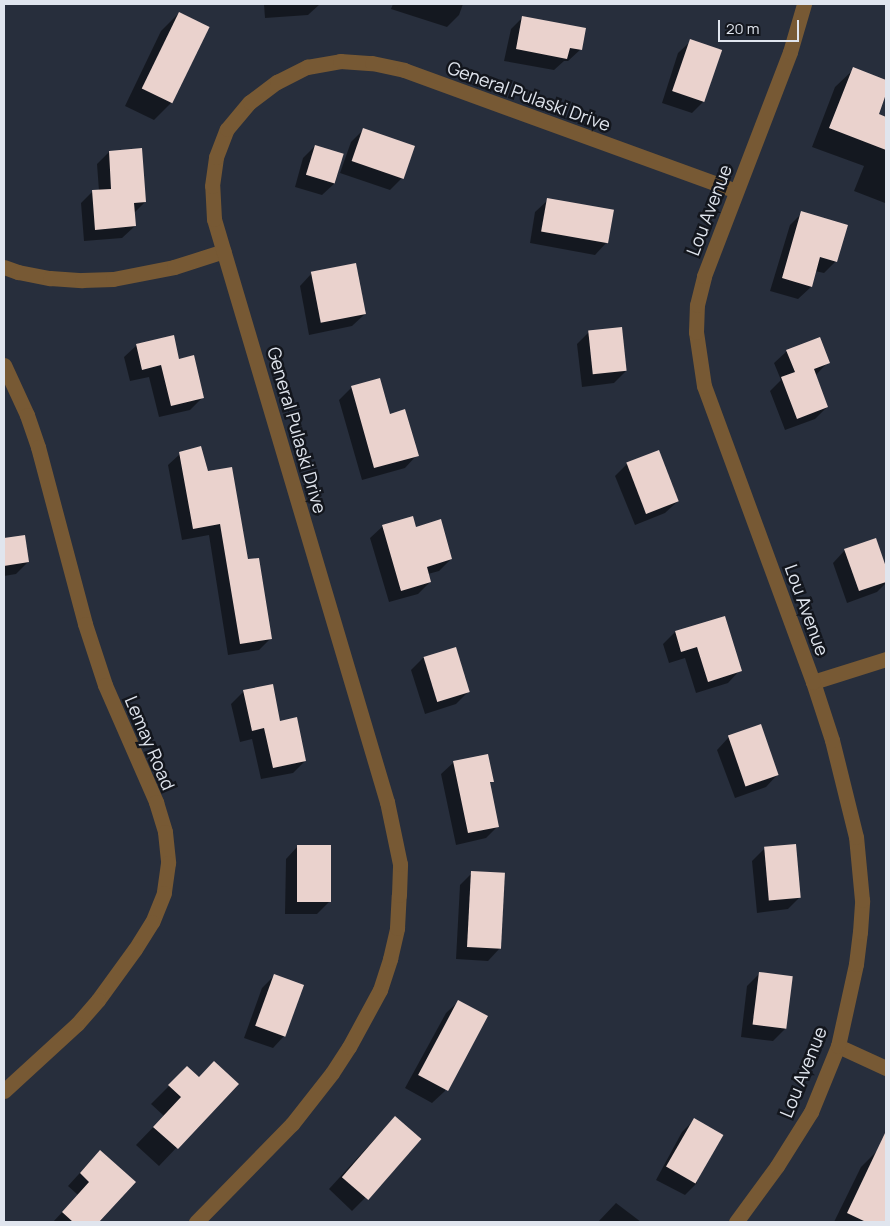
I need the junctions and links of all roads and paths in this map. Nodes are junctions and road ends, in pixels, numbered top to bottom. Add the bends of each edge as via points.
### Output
1 (804, 4) edge
2 (736, 191) junction
3 (224, 251) junction
4 (4, 266) edge
5 (4, 365) edge
6 (886, 659) edge
7 (813, 682) junction
8 (838, 1046) junction
9 (886, 1068) edge
10 (4, 1091) edge
11 (196, 1222) edge
12 (736, 1222) edge

1 - 2 street, Lou Avenue via 790,52
2 - 3 street, General Pulaski Drive via 404,70 340,61 307,68 277,82 250,102 227,129 216,157 212,186 214,219
2 - 7 street, Lou Avenue via 704,276 697,314 699,360 704,386
3 - 4 street via 166,269 113,279 50,278
3 - 11 street, General Pulaski Drive via 387,802 400,864 397,928 388,966 380,990 349,1047 292,1124
5 - 10 street, Lemay Road via 38,447 85,624 105,685 156,802 165,832 168,863 164,893 152,922 135,949 77,1024
6 - 7 street
7 - 8 street, Lou Avenue via 848,800 860,869 862,900 856,964
8 - 9 street
8 - 12 street, Lou Avenue via 811,1112 778,1166

